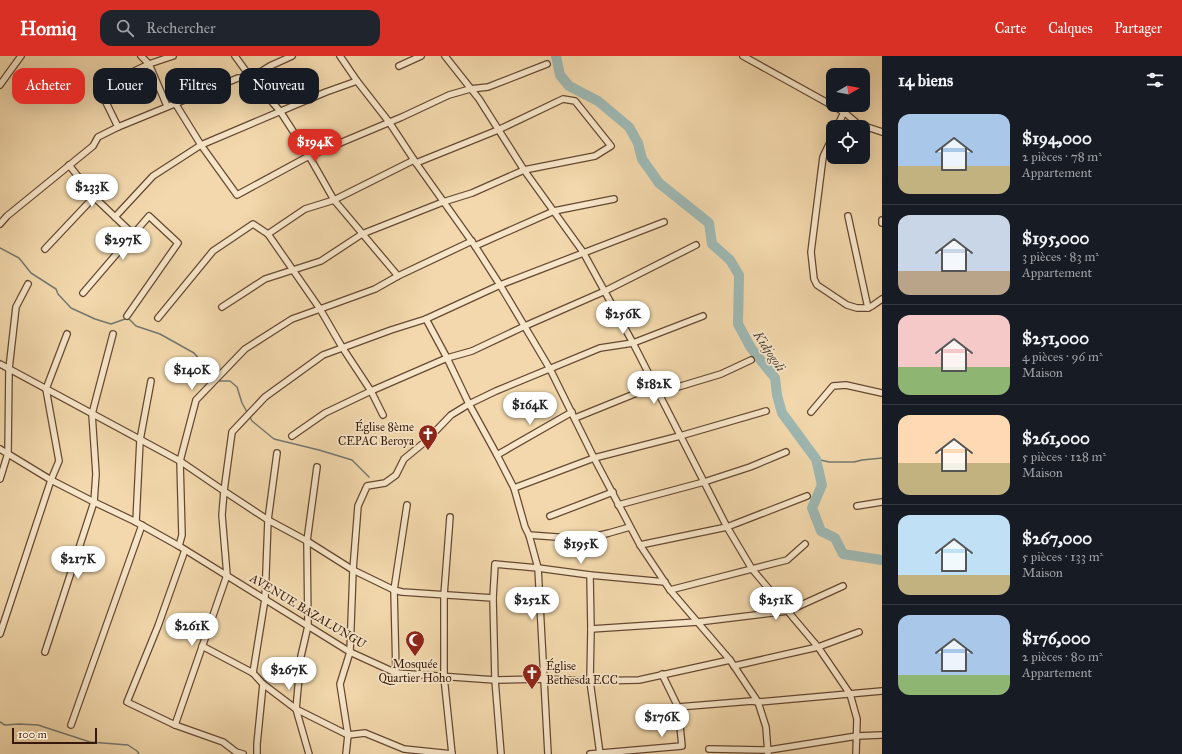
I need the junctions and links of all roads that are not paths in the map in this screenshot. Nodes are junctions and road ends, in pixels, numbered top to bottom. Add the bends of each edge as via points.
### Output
1 (21, 56) edge
2 (141, 56) edge
3 (173, 56) edge
4 (235, 56) edge
5 (292, 56) edge
6 (340, 56) edge
7 (421, 56) edge
8 (445, 56) edge
9 (743, 56) edge
10 (149, 64) junction
11 (547, 64) dead end
12 (399, 66) dead end
13 (244, 68) edge
14 (267, 68) edge
15 (357, 81) junction
16 (0, 85) edge
17 (470, 89) junction
18 (826, 102) edge
19 (173, 104) edge
20 (177, 104) edge
21 (273, 104) edge
22 (167, 106) junction
23 (280, 112) junction
24 (844, 112) joint
25 (840, 120) edge
26 (389, 122) junction
27 (118, 127) junction
28 (498, 130) junction
29 (882, 132) edge
30 (201, 145) junction
31 (826, 152) edge
32 (309, 156) junction
33 (415, 162) junction
34 (69, 166) junction
35 (524, 170) junction
36 (94, 197) junction
37 (614, 199) dead end
38 (334, 200) junction
39 (443, 202) junction
40 (554, 210) junction
41 (848, 216) dead end
42 (115, 217) junction
43 (664, 222) dead end
44 (0, 224) edge
45 (268, 234) junction
46 (362, 234) junction
47 (134, 235) junction
48 (473, 243) junction
49 (696, 245) dead end
50 (45, 249) dead end
51 (583, 252) junction
52 (292, 269) junction
53 (398, 276) junction
54 (28, 284) dead end
55 (500, 285) junction
56 (605, 291) junction
57 (83, 293) dead end
58 (882, 298) edge
59 (222, 307) dead end
60 (868, 308) junction
61 (320, 309) junction
62 (127, 316) dead end
63 (703, 316) dead end
64 (158, 318) dead end
65 (426, 319) junction
66 (525, 326) junction
67 (67, 334) dead end
68 (113, 334) dead end
69 (633, 343) junction
70 (342, 347) junction
71 (447, 358) junction
72 (751, 360) dead end
73 (0, 364) edge
74 (8, 369) junction
75 (550, 369) junction
76 (152, 381) dead end
77 (654, 386) junction
78 (46, 389) junction
79 (371, 391) junction
80 (658, 393) junction
81 (882, 393) edge
82 (469, 404) junction
83 (766, 411) dead end
84 (811, 412) dead end
85 (92, 414) junction
86 (383, 415) dead end
87 (574, 415) junction
88 (292, 436) dead end
89 (680, 436) junction
90 (140, 440) junction
91 (0, 449) edge
92 (786, 452) dead end
93 (277, 453) dead end
94 (8, 454) junction
95 (497, 455) junction
96 (594, 458) junction
97 (180, 462) junction
98 (317, 467) dead end
99 (0, 479) edge
100 (51, 480) junction
101 (704, 482) junction
102 (514, 488) junction
103 (224, 491) junction
104 (613, 492) junction
105 (807, 496) dead end
106 (94, 502) junction
107 (882, 502) edge
108 (407, 505) dead end
109 (618, 505) junction
110 (857, 506) dead end
111 (550, 516) dead end
112 (450, 517) dead end
113 (268, 520) junction
114 (136, 522) junction
115 (142, 525) junction
116 (630, 527) junction
117 (727, 527) junction
118 (529, 535) junction
119 (307, 540) junction
120 (806, 544) dead end
121 (640, 545) junction
122 (179, 546) junction
123 (185, 550) junction
124 (538, 568) junction
125 (752, 569) junction
126 (353, 570) junction
127 (227, 575) junction
128 (590, 575) junction
129 (665, 582) junction
130 (843, 586) dead end
131 (394, 590) junction
132 (670, 590) junction
133 (444, 595) junction
134 (493, 598) junction
135 (265, 599) junction
136 (788, 611) junction
137 (698, 622) junction
138 (308, 626) junction
139 (591, 629) junction
140 (859, 632) dead end
141 (0, 634) edge
142 (202, 646) junction
143 (818, 647) junction
144 (45, 652) dead end
145 (350, 652) junction
146 (730, 660) junction
147 (734, 666) junction
148 (253, 673) junction
149 (396, 673) junction
150 (662, 674) junction
151 (444, 677) junction
152 (544, 679) junction
153 (495, 680) junction
154 (590, 681) junction
155 (263, 684) junction
156 (882, 691) edge
157 (850, 694) junction
158 (758, 702) junction
159 (678, 707) junction
160 (296, 709) junction
161 (71, 725) dead end
162 (175, 726) junction
163 (348, 735) junction
164 (882, 735) edge
165 (857, 736) junction
166 (709, 749) dead end
167 (404, 752) edge
168 (768, 752) edge
169 (600, 753) edge
170 (243, 754) edge
171 (257, 754) edge
172 (309, 754) edge
173 (346, 754) edge
174 (452, 754) edge
175 (501, 754) edge
176 (548, 754) edge
177 (590, 754) edge
178 (856, 754) edge

1 - 16 street
2 - 10 street
3 - 10 street
4 - 13 street
5 - 14 street
6 - 15 street
7 - 12 street
8 - 17 street
9 - 18 street
10 - 22 street
10 - 27 street via 99,88
11 - 17 street via 488,87
15 - 23 street
15 - 26 street
17 - 26 street via 449,95
17 - 28 street
19 - 22 street
20 - 30 street
21 - 23 street
22 - 27 street
23 - 30 street
23 - 32 street
24 - 25 street
24 - 29 street via 858,124
26 - 32 street
26 - 33 street
27 - 34 street via 98,137 93,146
28 - 33 street
28 - 35 street
28 - 35 street via 563,99 574,102 611,146 595,156
30 - 32 street via 237,195
30 - 42 street via 153,176
31 - 60 street via 811,252 814,279 818,285 847,305
32 - 38 street
33 - 38 street
33 - 39 street
34 - 36 street
34 - 44 street
35 - 39 street via 472,193
35 - 40 street
36 - 42 street
36 - 50 street
37 - 40 street
38 - 45 street via 305,209
38 - 46 street
39 - 46 street
39 - 48 street
40 - 48 street
40 - 51 street
41 - 60 street
42 - 47 street
43 - 51 street
45 - 52 street
45 - 64 street via 253,224 213,251
46 - 52 street via 321,261
46 - 53 street
47 - 57 street
47 - 62 street via 149,216 178,243
48 - 53 street
48 - 55 street
49 - 56 street
51 - 55 street
51 - 56 street
52 - 59 street via 265,279
52 - 61 street
53 - 61 street via 375,289
54 - 74 street via 16,307
55 - 65 street
55 - 66 street
56 - 66 street
56 - 69 street
58 - 60 street
61 - 70 street
61 - 97 street via 292,319 245,349 196,400
63 - 69 street
65 - 70 street
65 - 71 street
66 - 71 street via 472,351
66 - 75 street
67 - 78 street
68 - 85 street
69 - 75 street via 600,348
69 - 77 street
70 - 79 street
70 - 103 street via 323,355 265,397 232,432
71 - 79 street
71 - 82 street
72 - 80 street via 721,374
73 - 74 street
74 - 78 street
74 - 94 street
75 - 82 street
75 - 87 street
76 - 90 street
77 - 80 street
77 - 87 street
78 - 85 street
78 - 100 street via 59,461
79 - 86 street
79 - 88 street via 325,414
80 - 89 street
81 - 84 street via 846,385 834,386
82 - 95 street
82 - 126 street via 451,415 404,460 396,475 385,483 367,486 358,506
83 - 89 street
85 - 90 street
85 - 106 street via 96,474
87 - 95 street
87 - 96 street
89 - 96 street
89 - 101 street
90 - 97 street
90 - 114 street
91 - 94 street, AVENUE BAZALUNGU
92 - 101 street
93 - 113 street
94 - 99 street
94 - 100 street, AVENUE BAZALUNGU
95 - 102 street
96 - 102 street
96 - 104 street
97 - 103 street
97 - 122 street via 182,535
98 - 119 street
100 - 106 street, AVENUE BAZALUNGU
100 - 141 street
101 - 109 street
101 - 117 street
102 - 118 street via 524,526
103 - 113 street
103 - 127 street via 222,515
104 - 109 street
104 - 111 street
105 - 117 street
106 - 114 street, AVENUE BAZALUNGU
106 - 144 street
107 - 110 street
108 - 131 street
109 - 116 street
112 - 133 street
113 - 119 street
113 - 135 street
114 - 115 street, AVENUE BAZALUNGU
115 - 122 street, AVENUE BAZALUNGU
115 - 161 street
116 - 118 street via 584,538
116 - 121 street
117 - 121 street
117 - 125 street
118 - 124 street
119 - 126 street
119 - 138 street
120 - 125 street via 787,560
121 - 129 street
122 - 123 street, AVENUE BAZALUNGU
123 - 127 street, AVENUE BAZALUNGU
123 - 162 street via 127,702
124 - 128 street
124 - 134 street via 495,564
124 - 152 street
125 - 132 street
125 - 136 street
126 - 131 street
126 - 145 street
127 - 135 street, AVENUE BAZALUNGU
127 - 142 street
128 - 129 street
128 - 139 street
129 - 132 street
130 - 136 street
131 - 133 street
131 - 149 street
132 - 137 street
133 - 134 street
133 - 151 street
134 - 153 street
135 - 138 street, AVENUE BAZALUNGU
135 - 148 street
136 - 137 street
136 - 143 street
137 - 139 street
137 - 146 street
138 - 145 street, AVENUE BAZALUNGU
138 - 160 street via 301,656
139 - 154 street
140 - 143 street
142 - 148 street
142 - 162 street
143 - 147 street
143 - 157 street
145 - 149 street, AVENUE BAZALUNGU
145 - 163 street via 340,684
146 - 147 street
146 - 150 street, AVENUE BAZALUNGU
147 - 158 street
148 - 155 street
149 - 151 street, AVENUE BAZALUNGU
150 - 154 street, AVENUE BAZALUNGU via 639,680
150 - 159 street
151 - 153 street, AVENUE BAZALUNGU
151 - 174 street
152 - 153 street, AVENUE BAZALUNGU
152 - 154 street, AVENUE BAZALUNGU
152 - 176 street
153 - 175 street
154 - 169 street
155 - 160 street
155 - 171 street
156 - 157 street
157 - 158 street
157 - 165 street via 857,719
158 - 159 street
158 - 168 street via 766,727
159 - 169 street via 682,746
160 - 163 street
160 - 172 street
162 - 170 street via 223,742
163 - 167 street via 365,733
163 - 173 street
164 - 165 street
165 - 168 street
165 - 178 street
166 - 168 street
167 - 174 street
169 - 177 street

